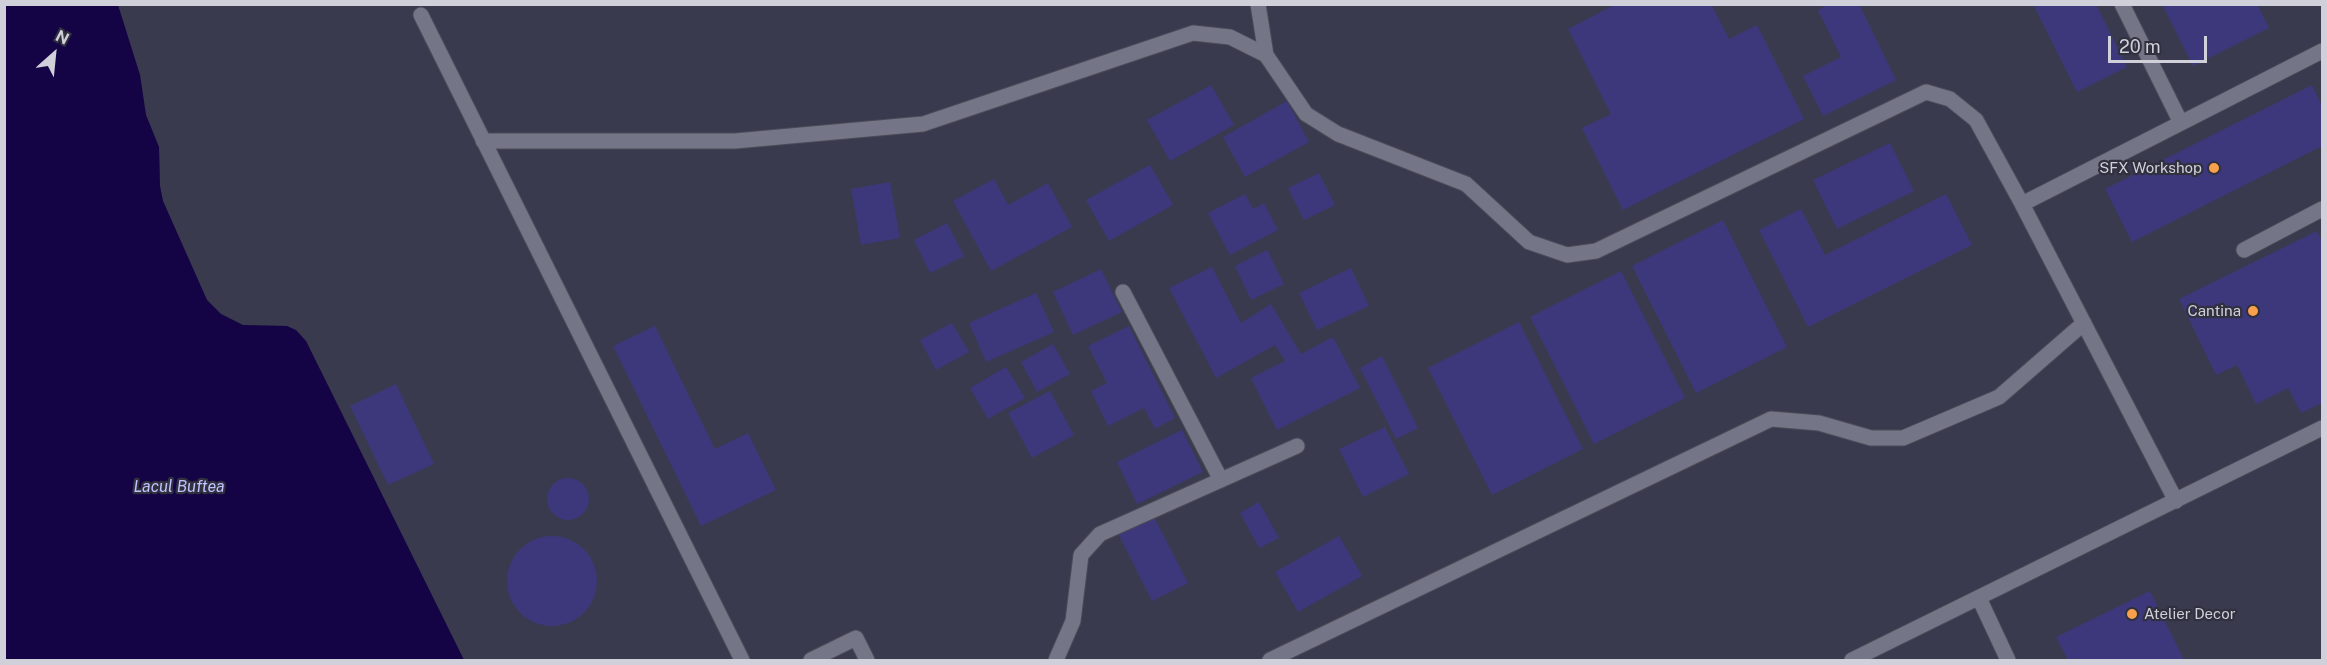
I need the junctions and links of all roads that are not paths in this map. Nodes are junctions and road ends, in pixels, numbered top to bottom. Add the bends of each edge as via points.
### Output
1 (1258, 4) edge
2 (2122, 4) edge
3 (421, 15) dead end
4 (2322, 51) edge
5 (1266, 55) junction
6 (2181, 123) junction
7 (483, 141) junction
8 (2022, 204) junction
9 (2322, 209) edge
10 (2244, 250) dead end
11 (1123, 292) dead end
12 (2084, 322) junction
13 (2322, 428) edge
14 (1297, 446) dead end
15 (1221, 480) junction
16 (2176, 501) junction
17 (1979, 598) junction
18 (742, 660) edge
19 (812, 660) edge
20 (867, 660) edge
21 (1056, 660) edge
22 (1270, 660) edge
23 (1852, 660) edge
24 (2008, 660) edge

1 - 5 lane
2 - 6 lane
3 - 7 lane
4 - 6 lane
5 - 7 lane via 1230,37 1194,33 923,124 735,141
5 - 8 lane via 1306,114 1338,134 1466,184 1529,242 1567,255 1596,251 1926,92 1950,99 1976,120
6 - 8 lane
7 - 18 lane
8 - 12 lane
9 - 10 lane
11 - 15 lane
12 - 16 lane
12 - 22 lane via 1999,397 1904,438 1870,438 1820,423 1771,419
13 - 16 lane
14 - 15 lane
15 - 21 lane via 1100,534 1081,555 1073,621
16 - 17 lane
17 - 23 lane
17 - 24 lane
19 - 20 lane via 856,638

